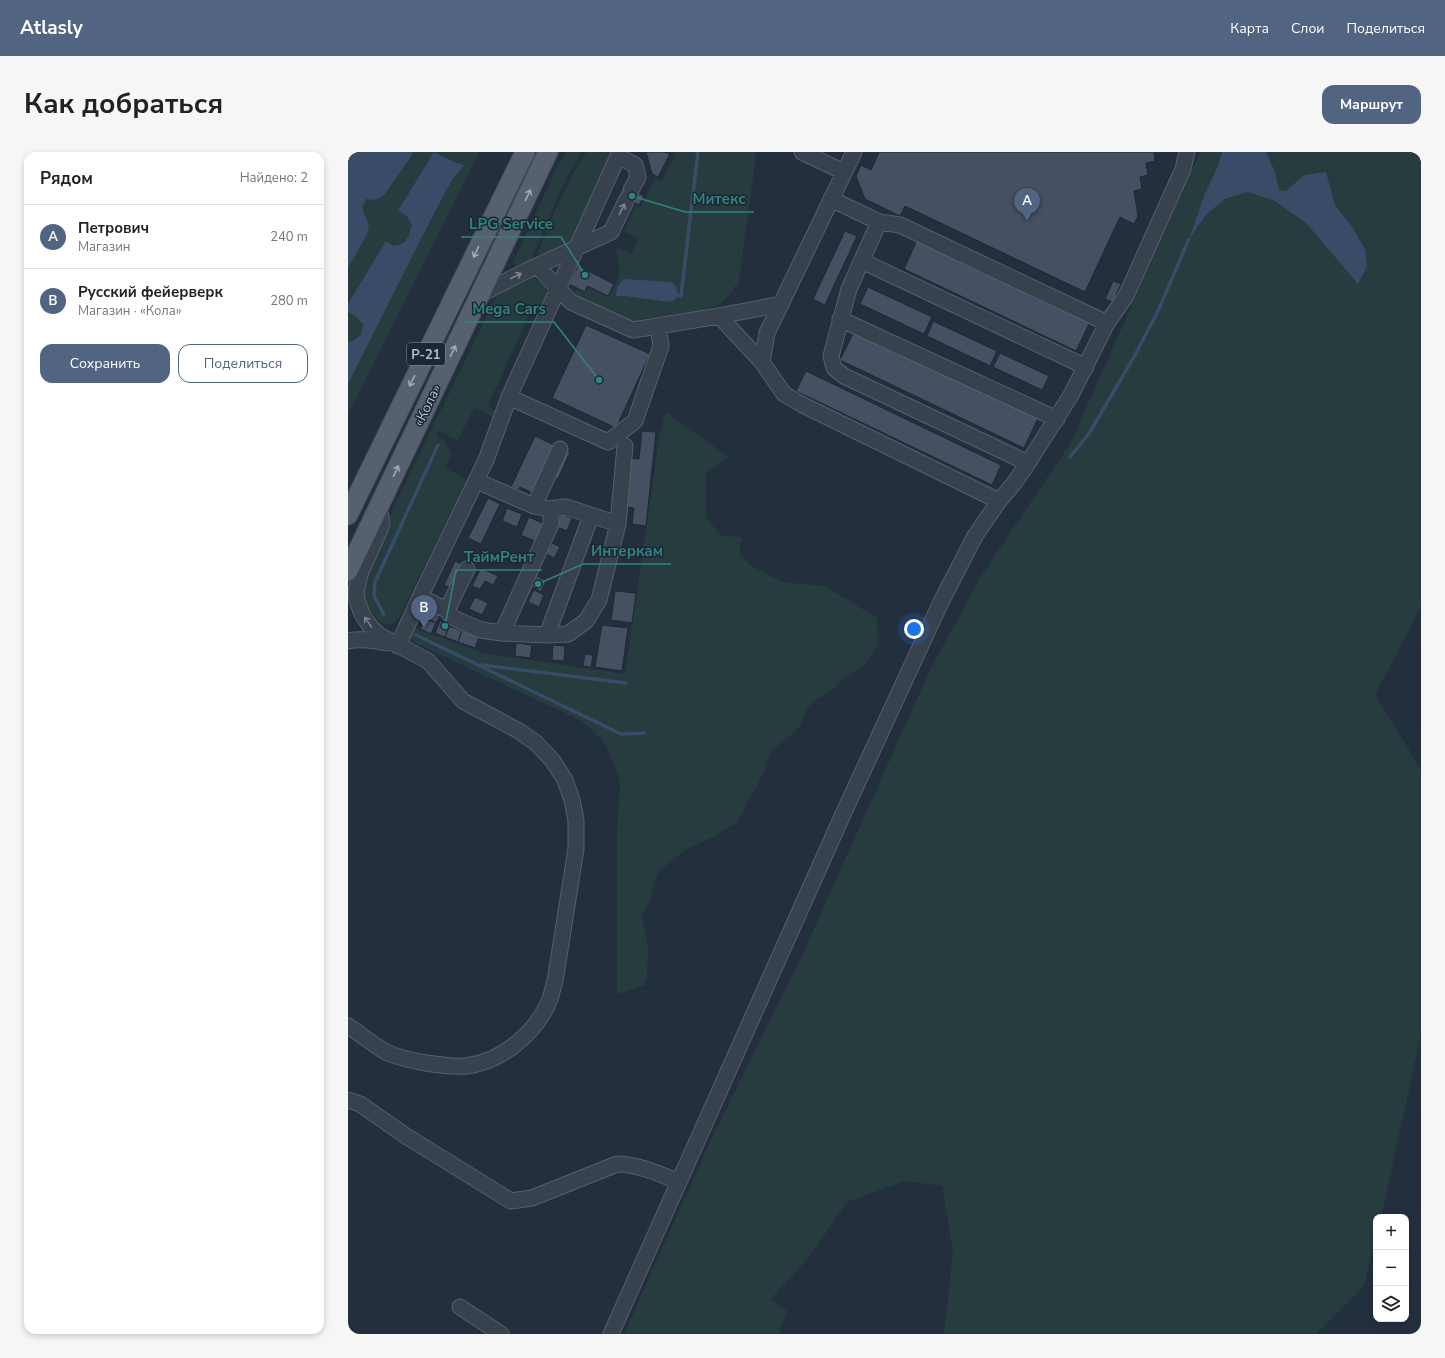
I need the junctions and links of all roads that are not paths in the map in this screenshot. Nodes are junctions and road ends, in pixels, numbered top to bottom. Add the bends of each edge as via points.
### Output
1 (525, 152) edge
2 (548, 152) edge
3 (802, 152) edge
4 (854, 152) edge
5 (1187, 152) edge
6 (619, 154) edge
7 (844, 172) junction
8 (830, 199) junction
9 (879, 222) junction
10 (578, 246) junction
11 (862, 261) junction
12 (537, 266) junction
13 (558, 290) junction
14 (481, 294) junction
15 (781, 304) junction
16 (719, 316) junction
17 (840, 319) junction
18 (1107, 323) junction
19 (658, 326) junction
20 (762, 362) junction
21 (1086, 367) junction
22 (509, 397) junction
23 (1057, 419) junction
24 (625, 446) dead end
25 (560, 449) dead end
26 (1028, 463) junction
27 (476, 481) junction
28 (1000, 501) junction
29 (380, 506) junction
30 (534, 506) junction
31 (549, 509) junction
32 (348, 515) edge
33 (591, 516) junction
34 (618, 524) junction
35 (467, 569) dead end
36 (348, 571) edge
37 (420, 597) junction
38 (447, 610) junction
39 (502, 633) junction
40 (547, 635) junction
41 (348, 641) edge
42 (398, 646) junction
43 (348, 1026) edge
44 (348, 1100) edge
45 (679, 1182) junction
46 (460, 1307) dead end
47 (501, 1334) edge
48 (611, 1334) edge

1 -> 32 main road, «Кола» / Р-21
14 -> 2 main road, «Кола» / Р-21
3 - 7 street
4 - 7 street
5 - 18 street via 1183,169 1126,296
6 - 10 street
10 -> 6 street via 610,232 638,177 635,165
7 - 8 street
8 - 9 street
8 - 15 street
9 - 11 street
9 - 18 street via 900,224
10 - 12 street
10 - 13 street
11 - 17 street via 849,289
11 - 21 street
12 - 13 street
14 -> 12 street
13 - 19 street via 570,302 633,330
13 - 22 street
29 -> 14 main road, «Кола» / Р-21
15 - 16 street
15 - 20 street via 767,333
16 - 19 street
16 - 20 street
17 - 23 street
17 - 26 street via 831,356 834,368 844,376
18 - 21 street
19 - 22 street via 660,346 635,421 608,442
20 - 28 street via 784,394
21 - 23 street
22 - 27 street
23 - 26 street
24 - 34 street
25 - 30 street
26 - 28 street
27 - 30 street
27 - 37 street
28 - 45 street via 975,536 941,602
29 - 36 main road, «Кола» / Р-21
42 -> 29 street via 379,635 370,626 357,601 360,574 382,525
30 - 31 street
31 - 33 street via 566,507
31 - 39 street via 551,524
33 - 34 street
33 - 40 street
34 - 40 street via 599,600 586,621 568,634
35 - 38 street
37 - 38 street
37 - 42 street
38 - 39 street via 452,617 481,630
39 - 40 street
41 - 42 street via 366,639
42 - 43 street via 428,661 463,701 519,731 536,743 553,761 565,780 572,800 576,820 576,849 550,999 530,1030 514,1046 490,1060 466,1066 440,1066 411,1061 388,1053
44 - 45 street via 360,1104 406,1136 511,1200 532,1198 617,1164 627,1164
45 - 48 street
46 - 47 street

